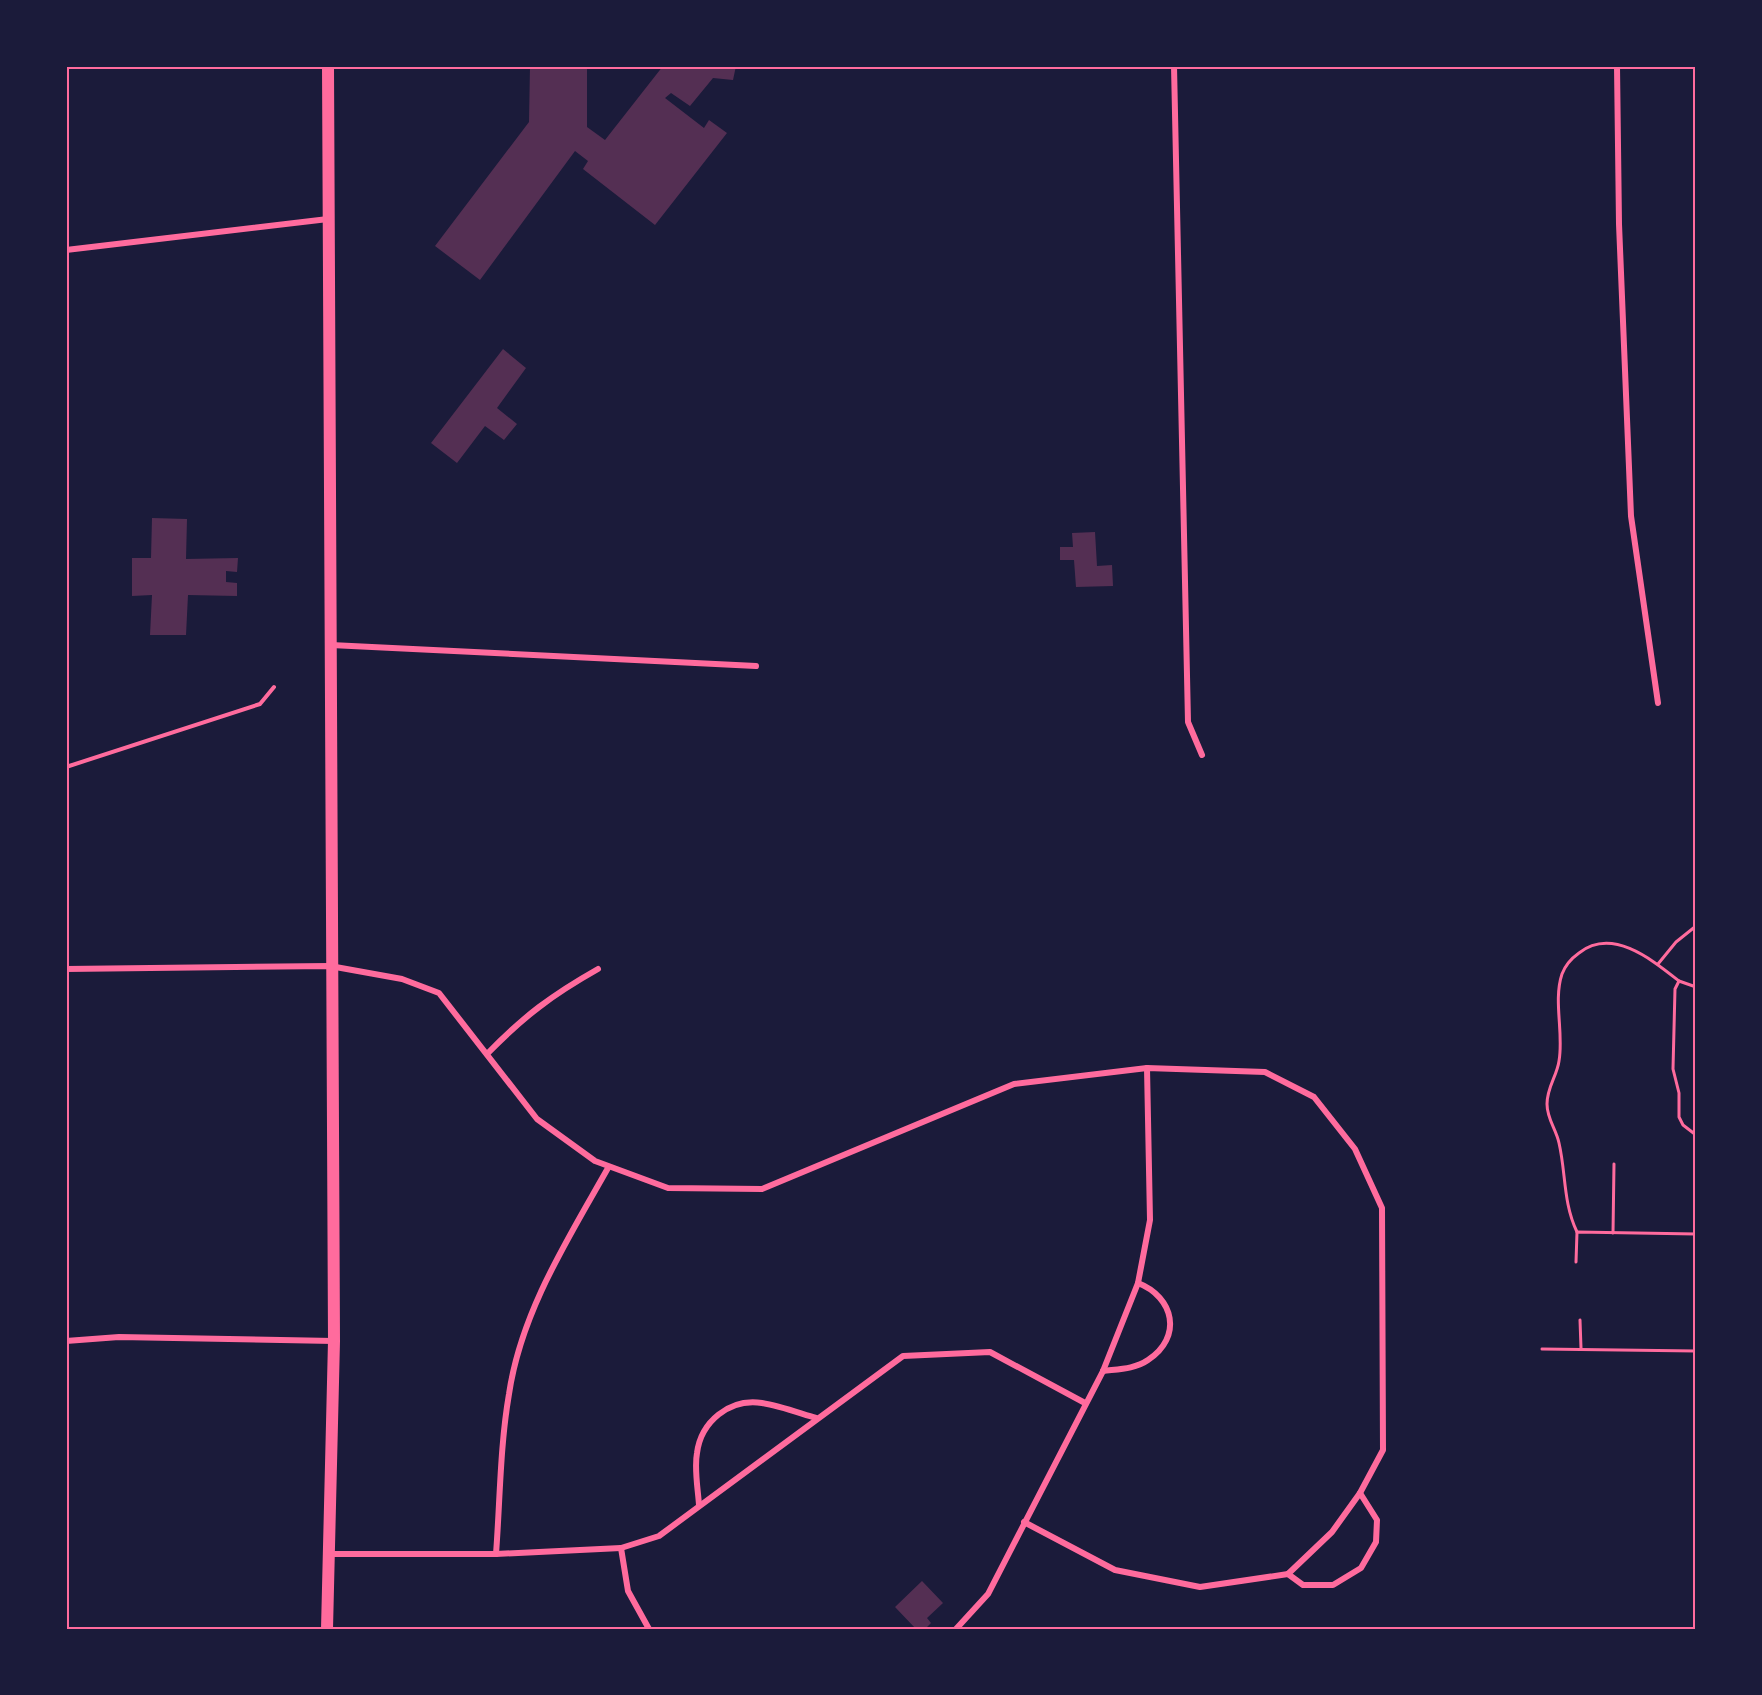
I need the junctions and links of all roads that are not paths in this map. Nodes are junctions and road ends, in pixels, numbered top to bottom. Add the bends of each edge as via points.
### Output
1 (328, 66) edge
2 (1174, 66) edge
3 (1617, 66) edge
4 (329, 218) junction
5 (66, 250) edge
6 (331, 645) junction
7 (756, 666) dead end
8 (274, 687) dead end
9 (1658, 703) dead end
10 (1202, 755) dead end
11 (66, 767) edge
12 (333, 966) junction
13 (66, 969) edge
14 (598, 969) dead end
15 (487, 1054) junction
16 (1147, 1068) junction
17 (608, 1168) junction
18 (1138, 1283) junction
19 (66, 1341) edge
20 (334, 1341) junction
21 (1103, 1371) junction
22 (1085, 1403) junction
23 (816, 1418) junction
24 (1360, 1493) junction
25 (699, 1505) junction
26 (1024, 1522) junction
27 (621, 1548) junction
28 (329, 1554) junction
29 (496, 1554) junction
30 (1288, 1574) junction
31 (327, 1629) edge
32 (649, 1629) edge
33 (956, 1629) edge

1 - 4 main road
2 - 10 street via 1188,722
3 - 9 street via 1619,224 1632,516
4 - 5 street
4 - 6 main road
6 - 7 street
6 - 12 main road
8 - 11 lane via 260,704
12 - 13 street
12 - 15 street via 402,979 440,993
12 - 20 main road
14 - 15 street via 554,993 523,1017
15 - 17 street via 537,1119
16 - 17 street via 1014,1084 762,1189 668,1188
16 - 18 street via 1150,1220
16 - 24 street via 1264,1072 1314,1097 1355,1149 1382,1208 1383,1450
17 - 29 street via 547,1276 518,1354 508,1394
18 - 21 street
18 - 21 street via 1164,1299 1171,1329 1150,1359 1132,1367
19 - 20 street via 120,1337
20 - 28 main road
21 - 22 street
22 - 23 street via 990,1352 903,1356
22 - 26 street
23 - 25 street
23 - 25 street via 762,1403 744,1402 722,1412 706,1424 697,1454
24 - 30 street via 1332,1532
24 - 30 street via 1377,1520 1376,1542 1361,1568 1333,1585 1303,1585
25 - 27 street via 659,1536
26 - 30 street via 1115,1570 1200,1587
26 - 33 street via 988,1594
27 - 29 street
27 - 32 street via 628,1591
28 - 29 street
28 - 31 main road

